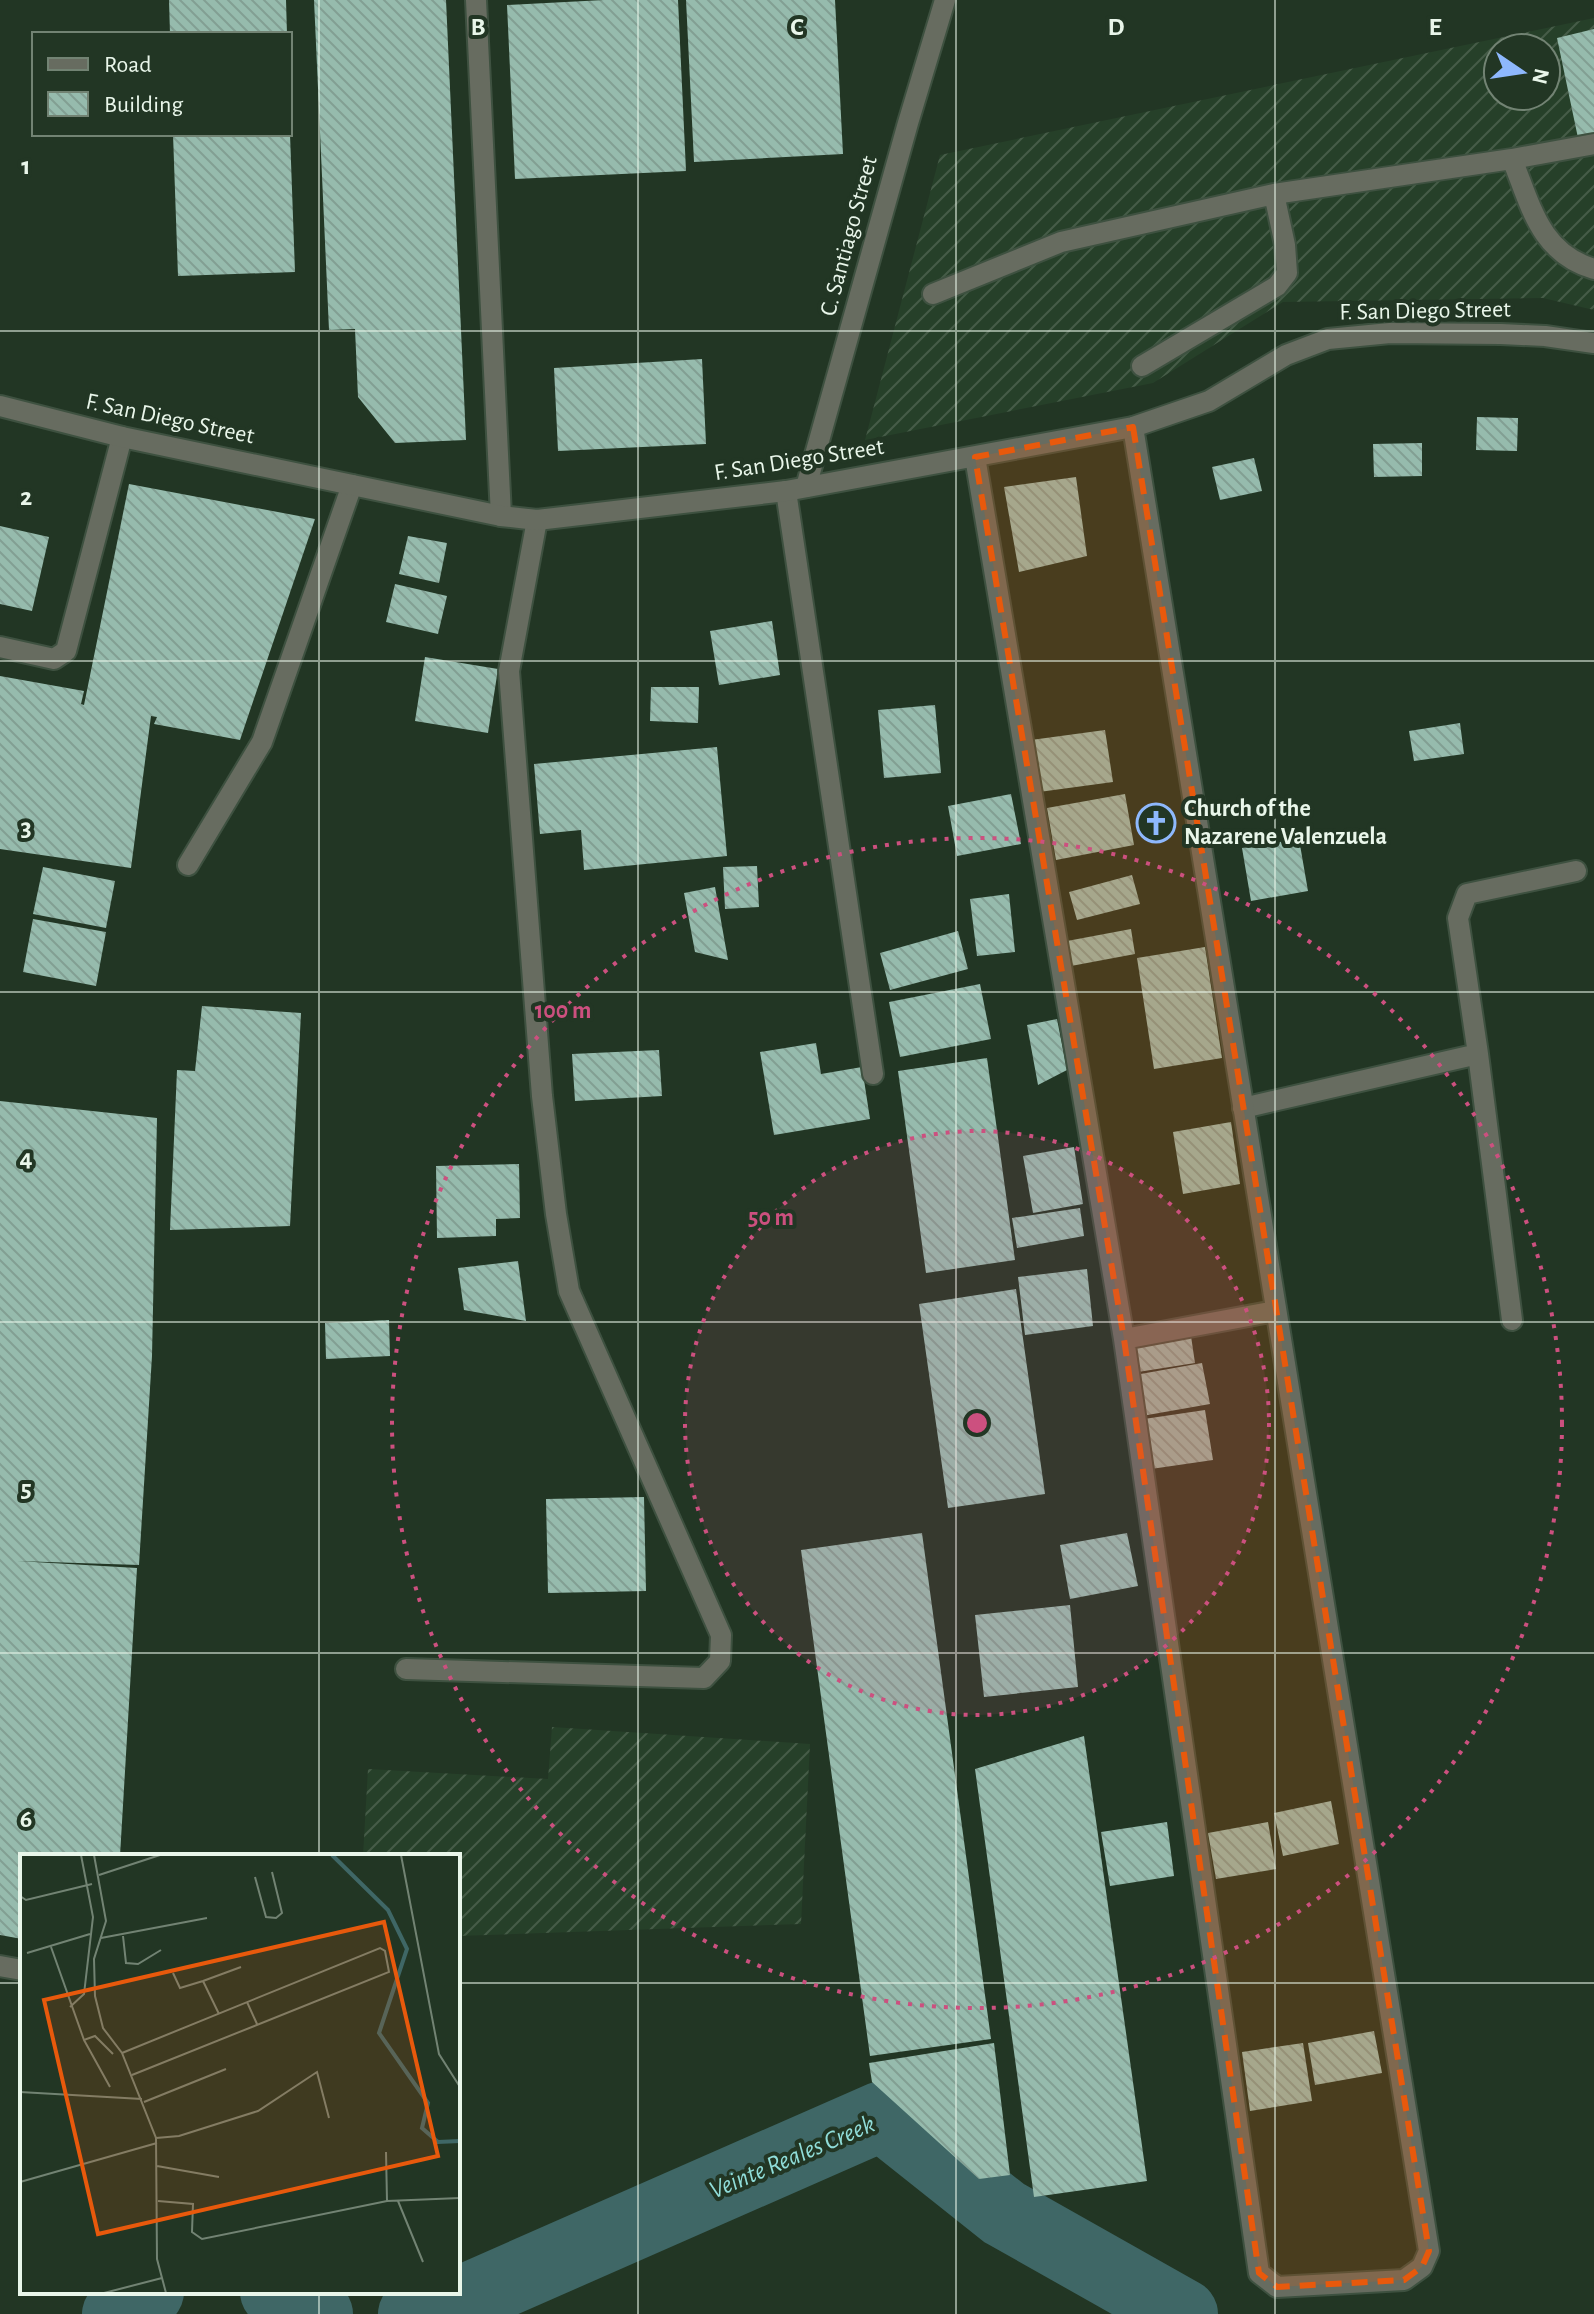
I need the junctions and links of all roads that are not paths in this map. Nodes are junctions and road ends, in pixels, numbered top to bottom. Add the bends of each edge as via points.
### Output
1 (476, 0) edge
2 (945, 0) edge
3 (1594, 144) edge
4 (1512, 159) junction
5 (1274, 194) junction
6 (1594, 269) edge
7 (933, 294) dead end
8 (1594, 343) edge
9 (1142, 366) dead end
10 (0, 406) edge
11 (1133, 427) junction
12 (122, 437) junction
13 (975, 457) junction
14 (352, 485) junction
15 (806, 487) junction
16 (786, 491) junction
17 (501, 516) junction
18 (537, 520) junction
19 (0, 647) edge
20 (188, 865) dead end
21 (1576, 871) dead end
22 (1478, 1054) junction
23 (873, 1074) dead end
24 (1243, 1108) junction
25 (1275, 1311) junction
26 (1512, 1320) dead end
27 (1124, 1339) junction
28 (406, 1669) dead end
29 (0, 1966) edge
30 (20, 1970) edge

1 - 17 street
2 - 15 street, C. Santiago Street
3 - 4 street
4 - 5 street
4 - 6 street via 1544,236 1575,264
5 - 7 street via 1061,242
5 - 9 street via 1287,273 1277,286
8 - 11 street, F. San Diego Street via 1501,334 1390,333 1328,339 1286,355 1209,401
10 - 12 street, F. San Diego Street
11 - 13 street, F. San Diego Street
11 - 24 street
12 - 14 street, F. San Diego Street
12 - 19 street via 66,651 54,659
13 - 15 street, F. San Diego Street
13 - 27 street
14 - 17 street, F. San Diego Street
14 - 20 street via 262,742
15 - 16 street, F. San Diego Street
16 - 18 street, F. San Diego Street
16 - 23 street
17 - 18 street, F. San Diego Street
18 - 28 street via 509,671 556,1214 569,1291 721,1635 720,1661 704,1678
21 - 22 street via 1467,894 1458,918
22 - 24 street
22 - 26 street
24 - 25 street
25 - 27 street
25 - 27 street via 1429,2251 1422,2267 1404,2280 1277,2287 1259,2273
29 - 30 street

